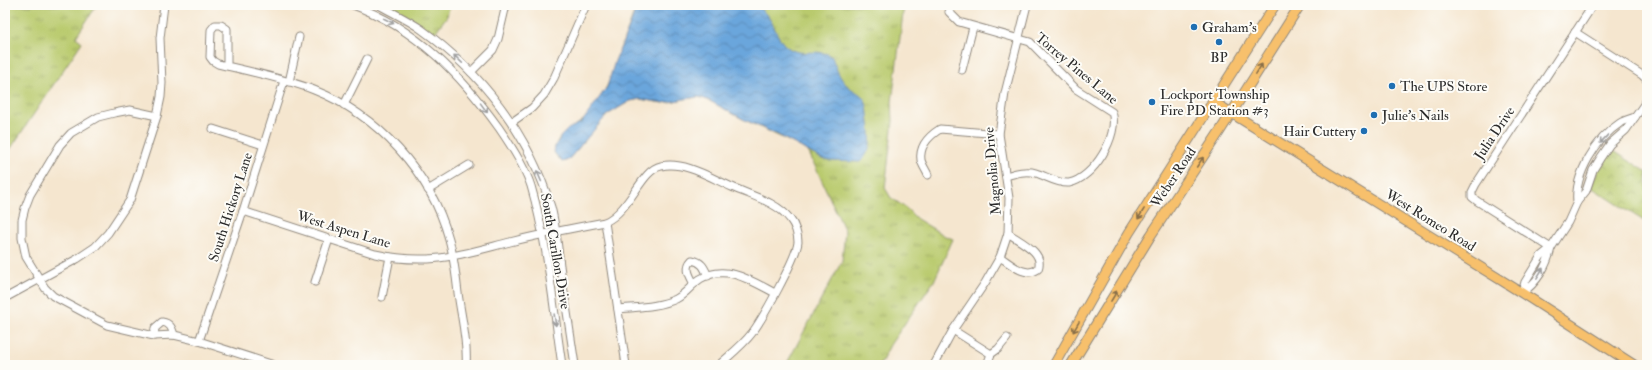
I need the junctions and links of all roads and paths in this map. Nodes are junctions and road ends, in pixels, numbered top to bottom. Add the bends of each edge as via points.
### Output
1 (164, 5) edge
2 (354, 5) edge
3 (379, 5) edge
4 (506, 5) edge
5 (586, 5) edge
6 (1027, 5) edge
7 (1275, 5) edge
8 (1300, 5) edge
9 (1593, 5) edge
10 (949, 12) dead end
11 (973, 27) junction
12 (1575, 32) junction
13 (300, 37) dead end
14 (1018, 40) junction
15 (366, 59) dead end
16 (227, 66) junction
17 (962, 70) dead end
18 (471, 72) junction
19 (1647, 80) edge
20 (286, 82) junction
21 (1647, 100) edge
22 (1212, 102) junction
23 (344, 105) junction
24 (1231, 114) junction
25 (157, 116) junction
26 (512, 122) junction
27 (213, 129) dead end
28 (999, 134) junction
29 (263, 145) junction
30 (469, 166) dead end
31 (928, 175) dead end
32 (1006, 176) junction
33 (428, 190) junction
34 (243, 211) junction
35 (605, 222) junction
36 (556, 231) junction
37 (1008, 233) junction
38 (543, 234) junction
39 (329, 239) junction
40 (1551, 248) junction
41 (453, 256) junction
42 (390, 257) junction
43 (1000, 257) junction
44 (708, 276) junction
45 (39, 279) junction
46 (315, 282) dead end
47 (694, 284) junction
48 (775, 293) junction
49 (1522, 293) junction
50 (5, 298) edge
51 (382, 298) dead end
52 (618, 309) junction
53 (953, 330) junction
54 (174, 335) junction
55 (154, 336) junction
56 (1007, 338) dead end
57 (199, 341) junction
58 (990, 354) junction
59 (274, 365) edge
60 (466, 365) edge
61 (562, 365) edge
62 (575, 365) edge
63 (626, 365) edge
64 (720, 365) edge
65 (934, 365) edge
66 (987, 365) edge
67 (1054, 365) edge
68 (1071, 365) edge
69 (1634, 365) edge

1 - 25 street via 160,38 161,96
2 -> 38 street, South Carillon Drive via 395,24 423,44 482,104 511,145 530,185
18 -> 3 street, South Carillon Drive via 420,28
4 - 18 street via 493,50
5 - 26 street via 544,95 532,108
6 - 14 street, Magnolia Drive
7 - 22 main road, Weber Road
24 -> 8 main road, Weber Road
9 - 12 street, Julia Drive
10 - 11 street, Torrey Pines Lane via 959,22
11 - 14 street, Torrey Pines Lane
11 - 17 street
12 - 19 street
12 - 40 street, Julia Drive via 1472,192 1472,197 1477,201
13 - 20 street, South Hickory Lane
14 - 28 street, Magnolia Drive via 1004,92
14 - 32 street, Torrey Pines Lane via 1030,42 1076,89 1112,112 1114,125 1102,156 1085,175 1075,181 1056,181 1035,172 1025,171
15 - 23 street
16 - 16 street via 227,29 215,25 211,30 210,57 212,61
16 - 20 street
18 - 26 street, South Carillon Drive
20 - 23 street via 314,90
20 - 29 street, South Hickory Lane
21 - 40 street via 1635,117 1620,123 1592,152 1576,192 1577,202 1568,222
22 - 24 main road, West Romeo Road
22 -> 67 main road, Weber Road via 1129,234
23 - 33 street via 382,132 401,151
24 - 49 main road, West Romeo Road
68 -> 24 main road, Weber Road via 1151,235
25 - 45 street via 130,200 112,228 95,247 78,259
25 - 45 street via 130,110 98,117 71,133 60,145 30,195 22,220 26,257
36 -> 26 street, South Carillon Drive via 540,177
27 - 29 street
28 - 31 street via 940,129 927,139 922,147 921,160
28 - 32 street, Magnolia Drive
29 - 34 street, South Hickory Lane
30 - 33 street
32 - 37 street, Magnolia Drive via 1010,218
33 - 41 street via 441,216
34 - 39 street, West Aspen Lane
34 - 57 street, South Hickory Lane
35 - 36 street, West Aspen Lane
35 - 48 street via 621,212 652,169 660,166 682,166 774,206 791,220 798,242 795,256
35 - 52 street
36 - 38 street, West Aspen Lane
36 - 62 street, South Carillon Drive
37 - 43 street, Magnolia Drive
37 - 43 street via 1037,254 1040,260 1038,269 1029,273 1023,272
38 - 41 street, West Aspen Lane
38 -> 61 street, South Carillon Drive
39 - 42 street, West Aspen Lane
39 - 46 street
40 - 49 street via 1549,260 1532,286
41 - 42 street, West Aspen Lane via 416,260
41 - 60 street
42 - 51 street
43 - 53 street, Magnolia Drive
44 - 47 street
44 - 47 street via 702,264 692,260 687,266
44 - 48 street via 731,273 740,275
45 - 50 street
45 - 55 street via 53,296 107,325
47 - 52 street via 685,293 662,304
48 - 64 street via 752,334
49 - 69 main road, West Romeo Road
52 - 63 street
53 - 58 street
53 - 65 street, Magnolia Drive
54 - 55 street
54 - 55 street via 172,328 162,322 155,328
54 - 57 street
56 - 58 street
57 - 59 street
58 - 66 street

